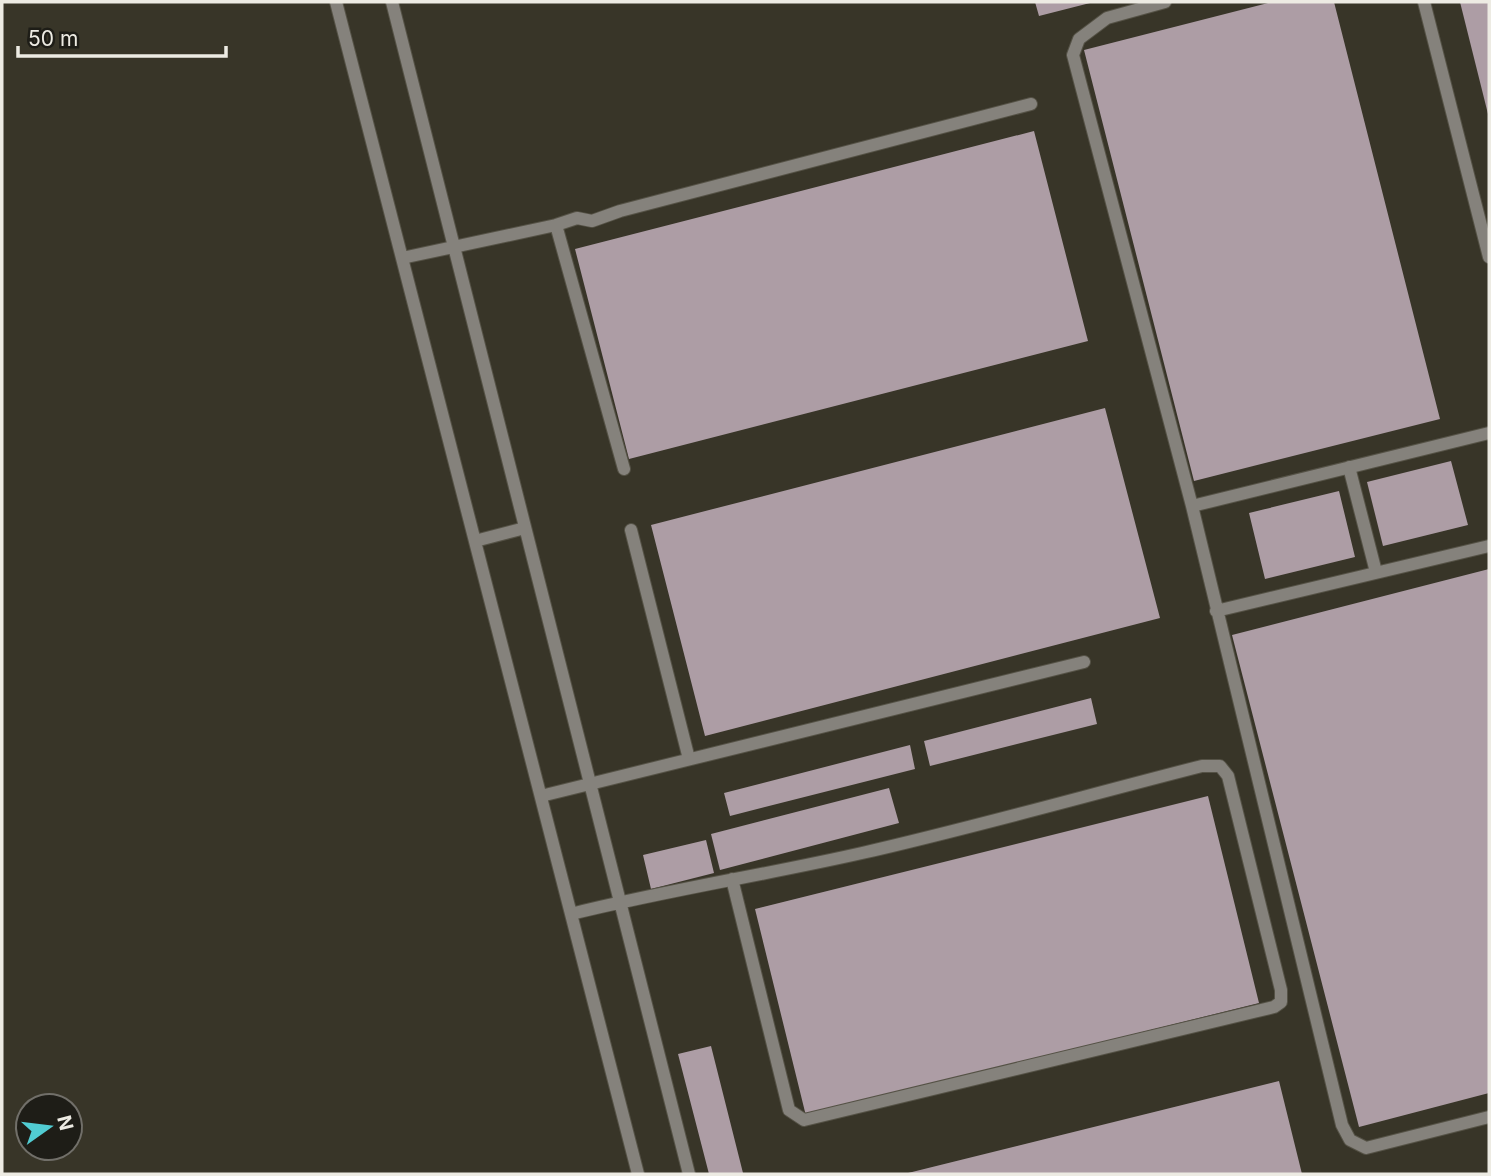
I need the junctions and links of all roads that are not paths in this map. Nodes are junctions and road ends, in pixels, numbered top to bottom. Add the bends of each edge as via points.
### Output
1 (335, 2) edge
2 (392, 2) edge
3 (1165, 2) edge
4 (1424, 2) edge
5 (1031, 104) dead end
6 (556, 225) junction
7 (454, 247) junction
8 (1489, 257) edge
9 (402, 258) junction
10 (1489, 433) edge
11 (1349, 467) junction
12 (624, 469) dead end
13 (1192, 506) junction
14 (525, 528) junction
15 (631, 530) dead end
16 (475, 541) junction
17 (1489, 546) edge
18 (1376, 572) junction
19 (1216, 611) junction
20 (1084, 662) dead end
21 (689, 759) junction
22 (590, 785) junction
23 (541, 796) junction
24 (732, 879) junction
25 (620, 902) junction
26 (570, 914) junction
27 (1489, 1117) edge
28 (638, 1174) edge
29 (689, 1174) edge

1 - 9 lane
2 - 7 lane
3 - 13 lane via 1107,18 1079,39 1073,55
4 - 8 lane
5 - 6 lane via 592,220 577,218
6 - 7 lane
6 - 12 lane
7 - 9 lane
7 - 14 lane
9 - 16 lane
10 - 11 lane
11 - 13 lane
11 - 18 lane
13 - 19 lane
14 - 16 lane
14 - 22 lane
15 - 21 lane
16 - 23 lane
17 - 18 lane
18 - 19 lane
19 - 27 lane via 1342,1125 1350,1140 1366,1148
20 - 21 lane
21 - 22 lane
22 - 23 lane
22 - 25 lane
23 - 26 lane
24 - 24 lane via 789,1110 804,1120 1281,1002 1228,776 1220,766 1202,766 862,853
24 - 25 lane
25 - 26 lane
25 - 29 lane
26 - 28 lane

